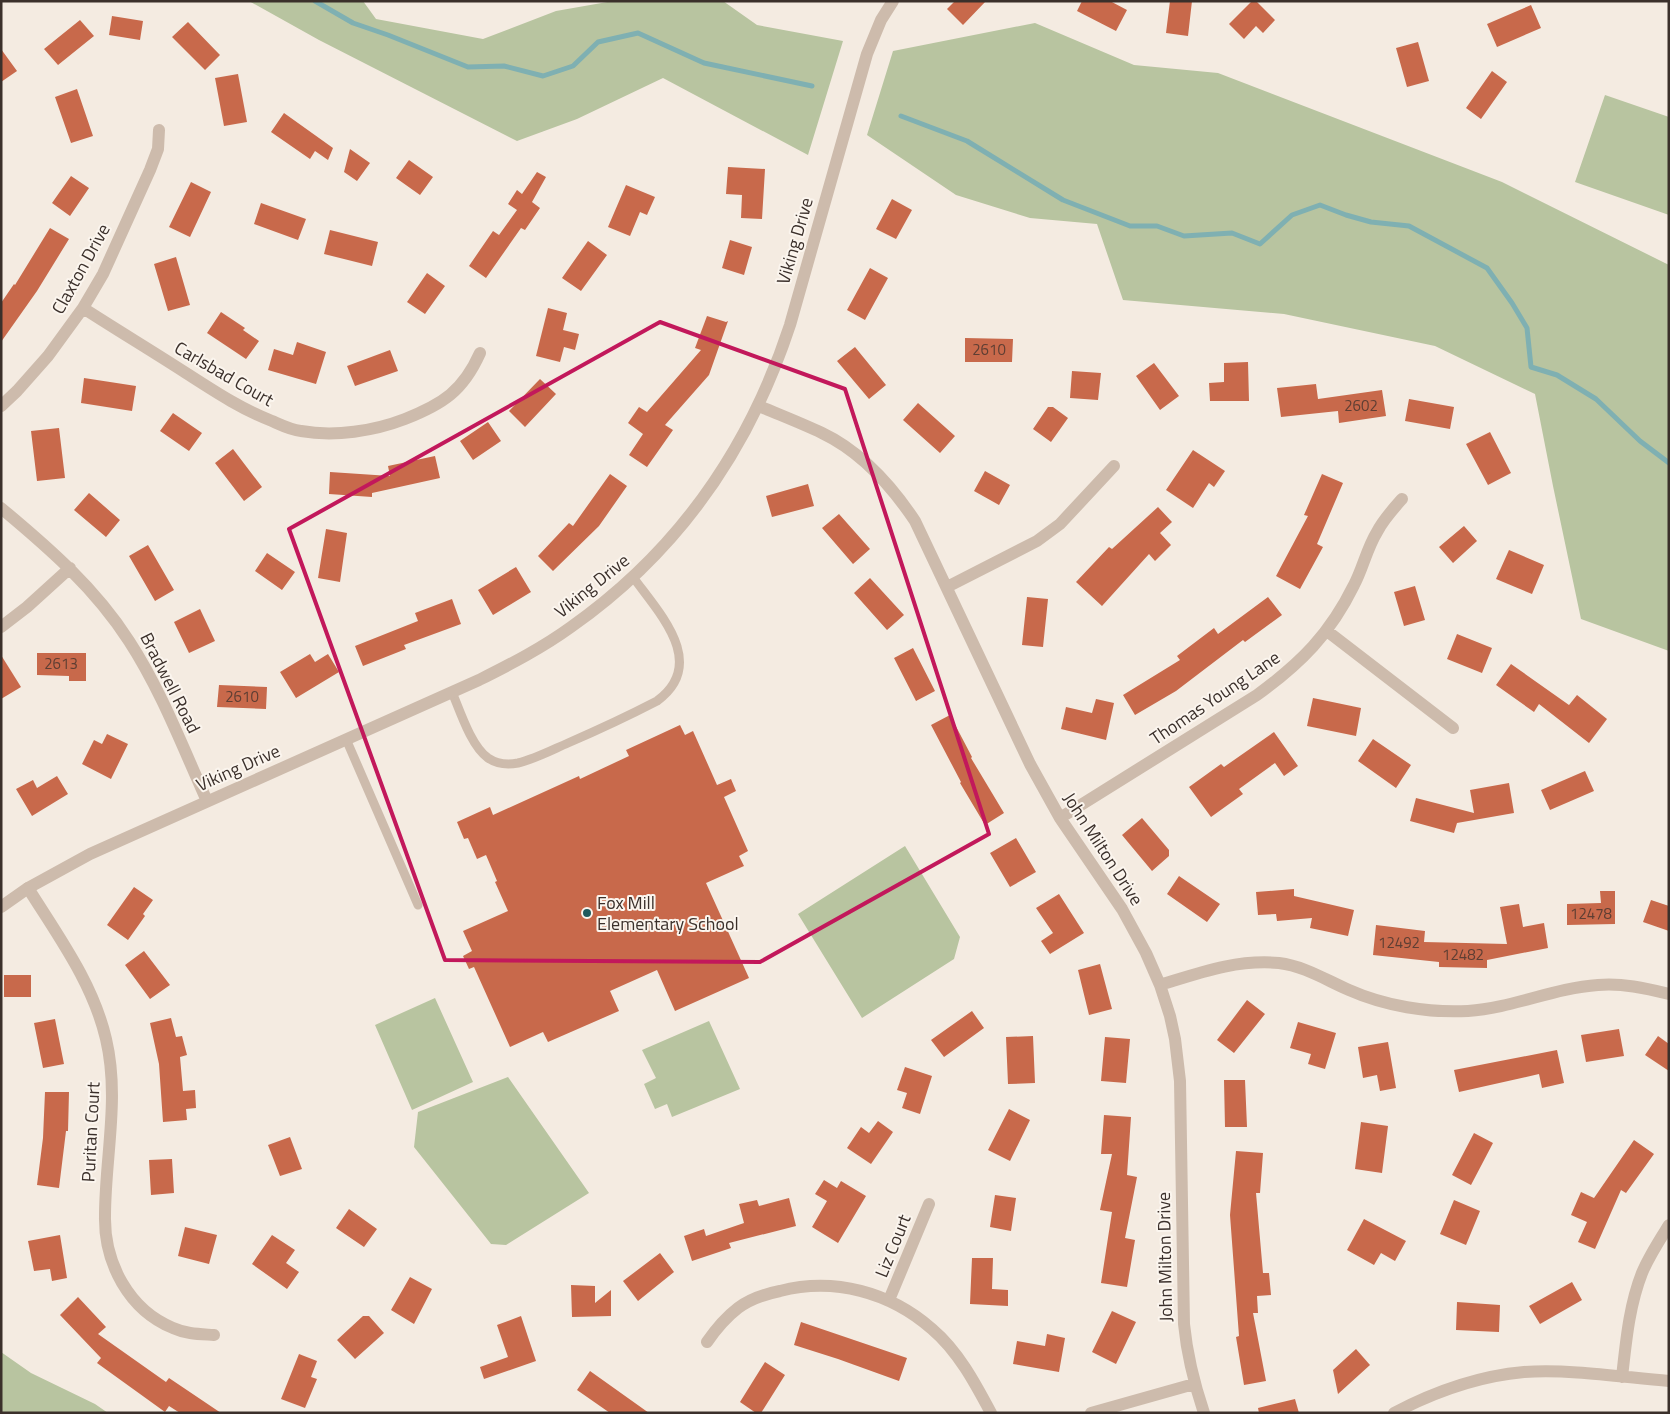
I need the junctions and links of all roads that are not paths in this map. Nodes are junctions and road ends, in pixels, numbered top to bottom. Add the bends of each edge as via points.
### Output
1 (893, 1) edge
2 (160, 130) dead end
3 (83, 308) junction
4 (480, 353) dead end
5 (1, 406) edge
6 (759, 406) junction
7 (1114, 466) dead end
8 (1402, 499) dead end
9 (1, 508) edge
10 (70, 568) junction
11 (633, 577) junction
12 (947, 587) junction
13 (1, 627) edge
14 (1327, 631) junction
15 (452, 692) junction
16 (1453, 728) dead end
17 (346, 740) junction
18 (207, 801) junction
19 (1060, 818) junction
20 (28, 888) junction
21 (418, 905) dead end
22 (1, 907) edge
23 (1160, 985) junction
24 (1669, 994) edge
25 (929, 1204) dead end
26 (1669, 1225) edge
27 (889, 1300) junction
28 (214, 1335) dead end
29 (707, 1342) dead end
30 (1622, 1377) junction
31 (1669, 1381) edge
32 (1194, 1384) junction
33 (991, 1413) edge
34 (1091, 1413) edge
35 (1204, 1413) edge
36 (1394, 1413) edge

1 - 6 street, Viking Drive via 867,54 790,325
2 - 3 street, Claxton Drive via 150,170 103,274
3 - 4 street, Carlsbad Court via 228,400 251,413 300,431 364,430 422,412 448,398 463,384
3 - 5 street, Claxton Drive via 48,356
6 - 11 street, Viking Drive via 704,498 662,549
6 - 12 street, John Milton Drive via 824,434 876,470 915,521
7 - 12 street via 1060,524 1038,541
8 - 14 street, Thomas Young Lane via 1376,532 1355,583
9 - 10 street, Bradwell Road
10 - 13 street
10 - 18 street, Bradwell Road via 109,612 149,674
11 - 15 street, Viking Drive via 570,628 519,660
11 - 15 lane via 670,627 676,642 679,668 676,680 664,696 534,758 507,764 497,763 481,751
12 - 19 street, John Milton Drive via 1030,764
14 - 16 street
14 - 19 street, Thomas Young Lane via 1307,655 1279,680
15 - 17 street, Viking Drive
17 - 18 street, Viking Drive
17 - 21 lane
18 - 20 street, Viking Drive via 90,854
19 - 23 street, John Milton Drive via 1122,909
20 - 22 street, Viking Drive
20 - 28 street, Puritan Court via 84,978 106,1039 112,1101 104,1217 109,1253 117,1274 128,1294 156,1319 192,1334
23 - 24 street via 1219,967 1253,962 1294,967 1394,1005 1432,1010 1468,1011 1501,1006 1597,985 1649,988
23 - 32 street, John Milton Drive via 1175,1039 1180,1081 1184,1324
25 - 27 street, Liz Court
26 - 30 street via 1642,1273 1628,1328
27 - 29 street via 844,1287 793,1287 750,1300 720,1324
27 - 33 street via 909,1311 945,1341
30 - 31 street
30 - 36 street via 1523,1372 1455,1386
32 - 34 street
32 - 35 street, John Milton Drive

